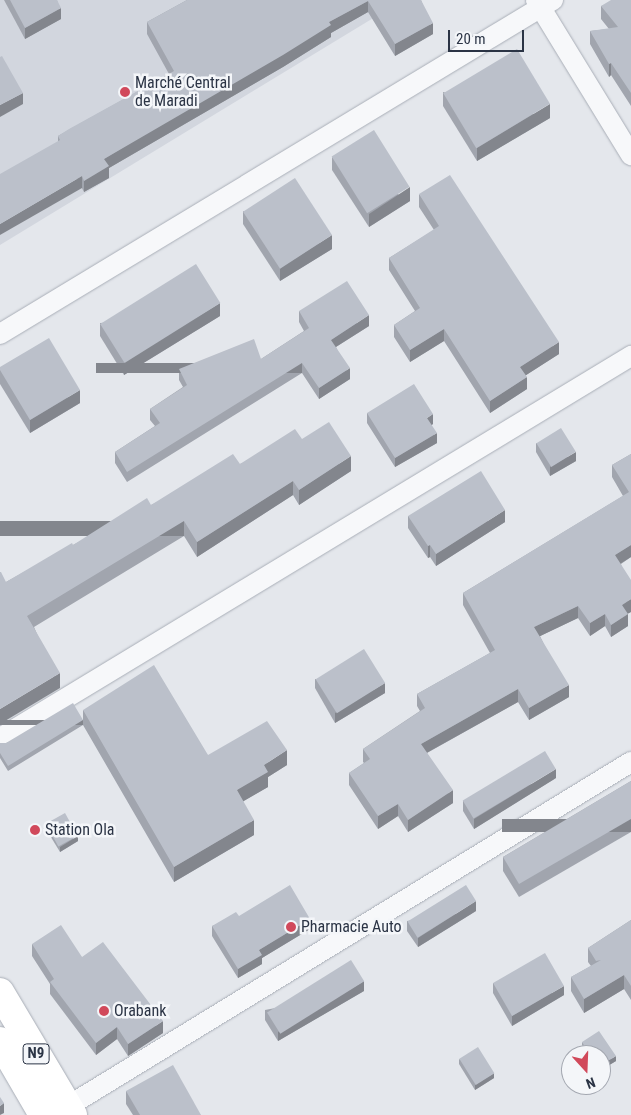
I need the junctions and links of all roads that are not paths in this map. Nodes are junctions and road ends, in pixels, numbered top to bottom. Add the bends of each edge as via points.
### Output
1 (544, 2) edge
2 (631, 155) edge
3 (0, 334) edge
4 (631, 356) edge
5 (0, 738) edge
6 (631, 762) edge
7 (0, 992) edge
8 (0, 1041) edge
9 (59, 1113) edge

1 - 2 street
1 - 3 street
4 - 5 street
6 - 9 street
7 - 9 highway, N9
8 - 9 highway, N9

